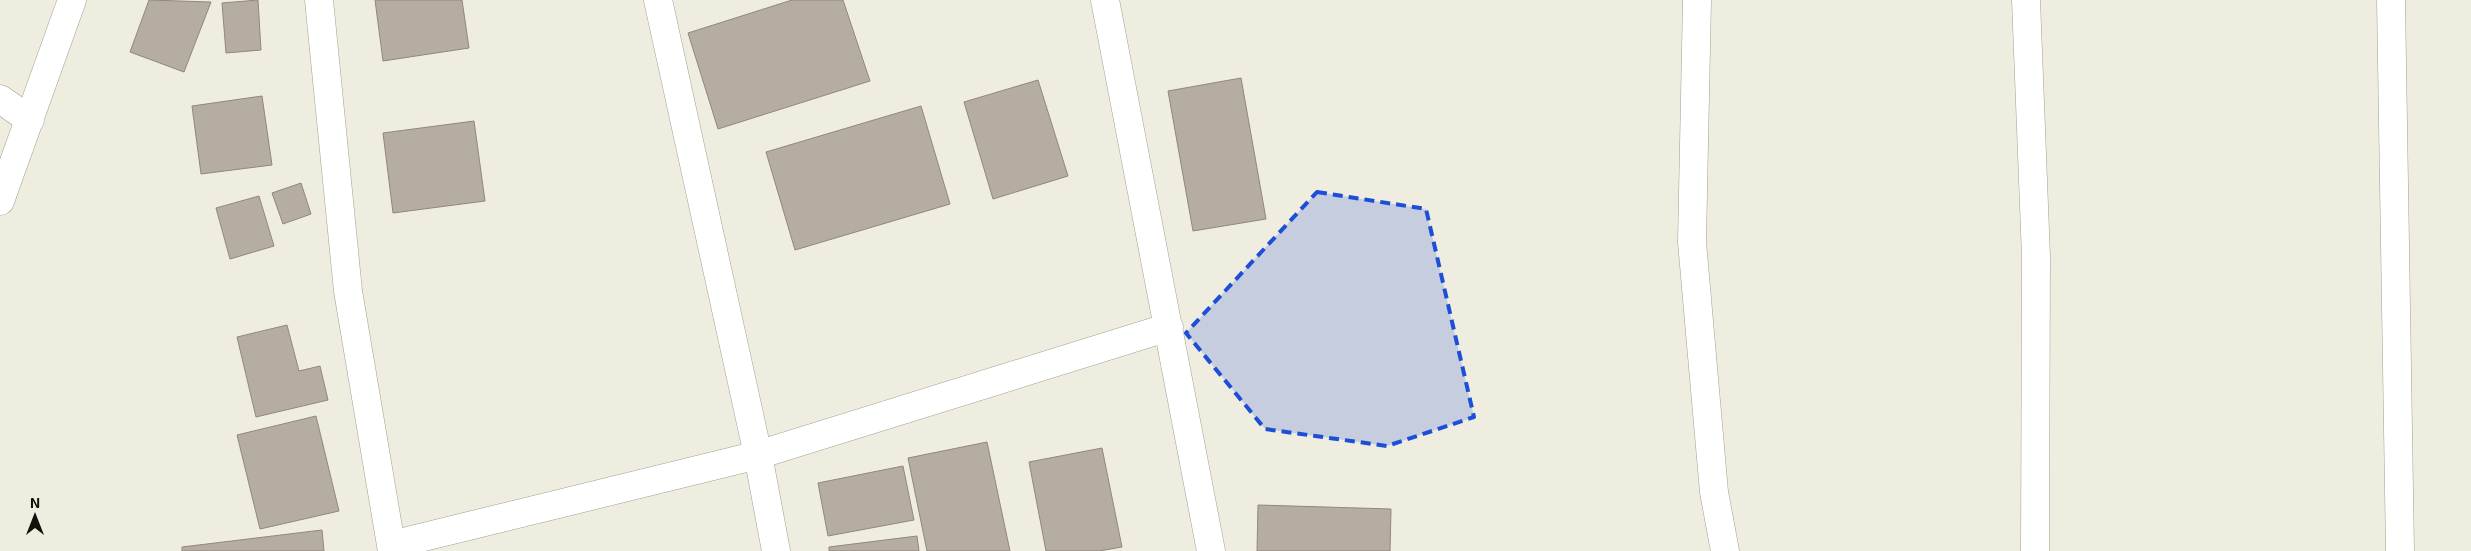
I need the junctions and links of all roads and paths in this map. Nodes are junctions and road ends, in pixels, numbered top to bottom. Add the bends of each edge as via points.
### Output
1 (72, 0) edge
2 (319, 0) edge
3 (658, 0) edge
4 (1105, 0) edge
5 (1696, 0) edge
6 (2026, 0) edge
7 (2391, 0) edge
8 (0, 99) edge
9 (30, 120) junction
10 (0, 201) edge
11 (1169, 327) junction
12 (758, 455) junction
13 (391, 548) edge
14 (776, 551) edge
15 (1211, 551) edge
16 (1725, 551) edge
17 (2035, 551) edge
18 (2400, 551) edge

1 - 9 street
2 - 13 street via 348,291
3 - 12 street
4 - 11 street
5 - 16 street via 1692,242 1714,492
6 - 17 street via 2036,258
7 - 18 street
8 - 9 street
9 - 10 street
11 - 12 street
11 - 15 street
12 - 13 street
12 - 14 street

